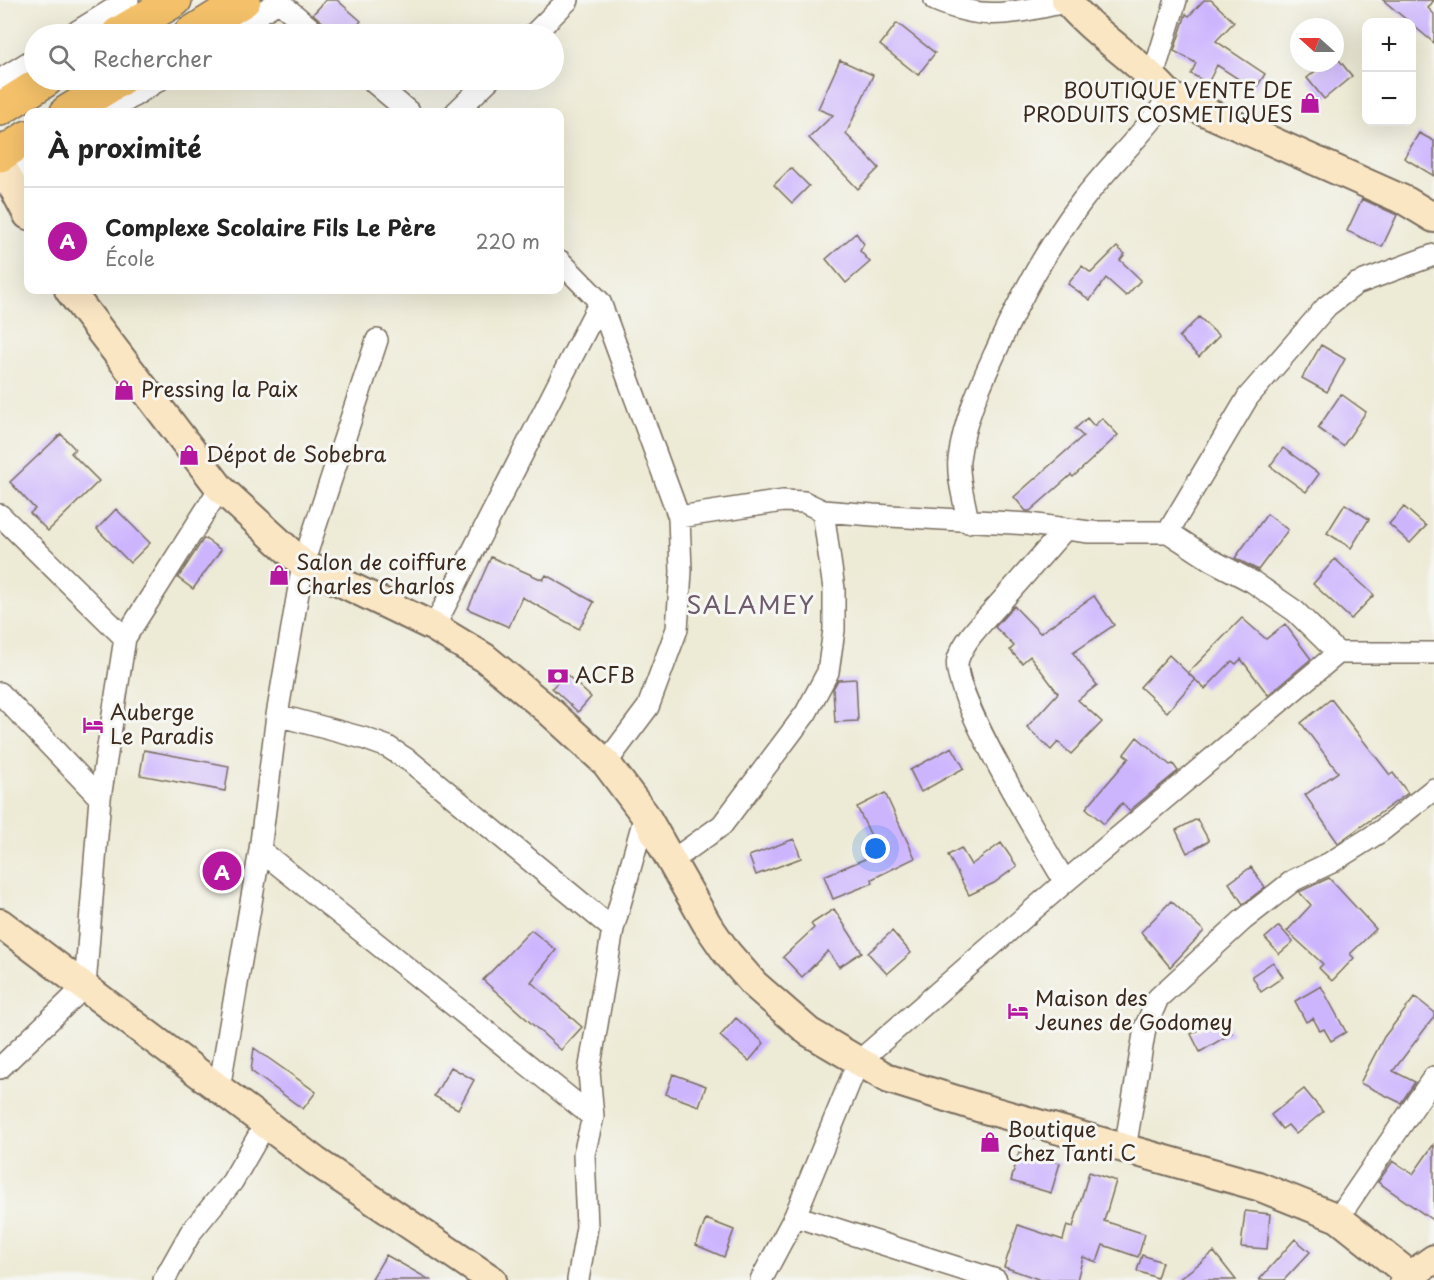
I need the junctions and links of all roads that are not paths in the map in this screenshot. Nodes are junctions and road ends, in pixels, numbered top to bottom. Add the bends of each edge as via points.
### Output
1 (128, 0) edge
2 (175, 0) edge
3 (244, 0) edge
4 (568, 0) edge
5 (935, 0) edge
6 (1176, 0) edge
7 (279, 1) edge
8 (1066, 1) edge
9 (89, 24) edge
10 (135, 24) edge
11 (206, 24) edge
12 (243, 24) edge
13 (306, 24) edge
14 (544, 24) edge
15 (24, 64) edge
16 (0, 80) edge
17 (1161, 86) junction
18 (30, 90) edge
19 (103, 90) edge
20 (143, 90) edge
21 (382, 90) edge
22 (479, 90) edge
23 (74, 108) edge
24 (114, 108) edge
25 (405, 108) edge
26 (460, 108) edge
27 (0, 109) edge
28 (24, 143) edge
29 (7, 168) edge
30 (24, 206) edge
31 (1434, 218) edge
32 (1434, 255) edge
33 (564, 265) edge
34 (72, 294) edge
35 (600, 302) junction
36 (378, 340) dead end
37 (220, 488) junction
38 (823, 510) junction
39 (0, 515) edge
40 (679, 518) junction
41 (968, 522) junction
42 (1065, 529) junction
43 (1168, 532) junction
44 (303, 564) junction
45 (434, 627) junction
46 (125, 638) junction
47 (1338, 652) junction
48 (1434, 653) edge
49 (0, 693) edge
50 (277, 716) junction
51 (606, 763) junction
52 (1434, 789) edge
53 (100, 798) junction
54 (645, 815) junction
55 (261, 850) junction
56 (673, 860) junction
57 (1065, 882) junction
58 (0, 923) edge
59 (613, 929) junction
60 (86, 986) junction
61 (858, 1062) junction
62 (0, 1068) edge
63 (1434, 1077) edge
64 (219, 1089) junction
65 (593, 1117) junction
66 (266, 1125) junction
67 (1125, 1149) junction
68 (795, 1216) junction
69 (1338, 1218) junction
70 (1434, 1259) edge
71 (1408, 1278) edge
72 (164, 1280) edge
73 (492, 1280) edge
74 (578, 1280) edge
75 (761, 1280) edge
76 (996, 1280) edge

1 - 9 street
2 - 10 highway
3 - 11 highway
4 - 14 street
5 - 8 street via 962,11 997,15
6 - 17 street
7 - 12 street
7 - 13 street
8 - 17 main road
15 - 16 street
17 - 31 main road via 1406,201
17 - 41 street via 1155,117 1083,200 1035,269 971,407 959,461
18 - 27 highway
19 - 23 highway
20 - 24 street
21 - 25 street
22 - 26 street
28 - 29 highway
29 - 30 main road
32 - 43 street via 1356,284 1327,306 1248,397
33 - 35 street
34 - 37 main road
35 - 40 street
35 - 45 street
36 - 44 street
37 - 44 main road
37 - 46 street
38 - 40 street via 804,502 783,501
38 - 41 street
38 - 56 street via 834,589 828,672 806,713 722,825
39 - 46 street
40 - 51 street via 677,629 648,707
41 - 42 street
42 - 43 street
42 - 57 street via 973,634 958,659 957,673 998,765
43 - 47 street via 1295,611
44 - 45 main road
44 - 50 street
45 - 51 main road via 485,658
46 - 53 street
47 - 48 street
47 - 57 street
49 - 53 street
50 - 55 street
50 - 59 street via 388,747
51 - 54 main road
52 - 67 street via 1381,831 1294,880 1243,920 1158,998 1145,1028
53 - 60 street
54 - 56 main road
54 - 59 street
55 - 64 street
55 - 65 street
56 - 61 main road via 707,924 754,984 809,1032
57 - 61 street
58 - 60 main road
59 - 65 street via 589,1072
60 - 62 street
60 - 64 main road
61 - 67 main road via 889,1079
61 - 68 street
63 - 69 street
64 - 66 main road
65 - 74 street via 584,1154 588,1227
66 - 72 street via 232,1182 191,1232
66 - 73 main road
67 - 69 main road via 1258,1186
68 - 75 street
68 - 76 street
69 - 71 main road
70 - 71 main road

